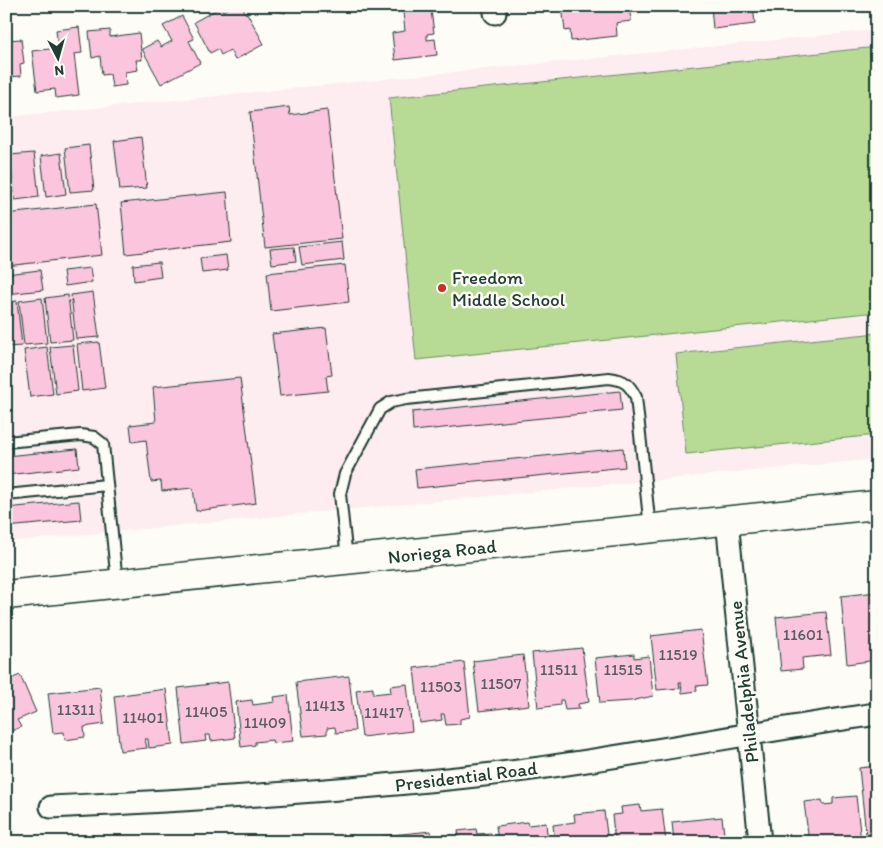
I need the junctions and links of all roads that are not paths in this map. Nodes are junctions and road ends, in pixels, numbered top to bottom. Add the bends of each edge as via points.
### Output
1 (6, 442) edge
2 (108, 485) junction
3 (6, 495) edge
4 (877, 505) edge
5 (727, 521) junction
6 (650, 529) junction
7 (347, 560) junction
8 (117, 584) junction
9 (6, 595) edge
10 (877, 714) edge
11 (749, 736) junction
12 (51, 807) dead end
13 (760, 842) edge

1 - 2 lane via 81,435 94,437 103,444
2 - 3 lane
2 - 8 lane
4 - 5 street, Noriega Road
5 - 6 street, Noriega Road
5 - 11 street, Philadelphia Avenue
6 - 7 street, Noriega Road
6 - 7 lane via 636,397 622,379 609,378 406,399 391,402 380,409 345,474 340,494
7 - 8 street, Noriega Road
8 - 9 street, Noriega Road
10 - 11 street, Presidential Road
11 - 12 street, Presidential Road via 494,774 327,791
11 - 13 street, Philadelphia Avenue

